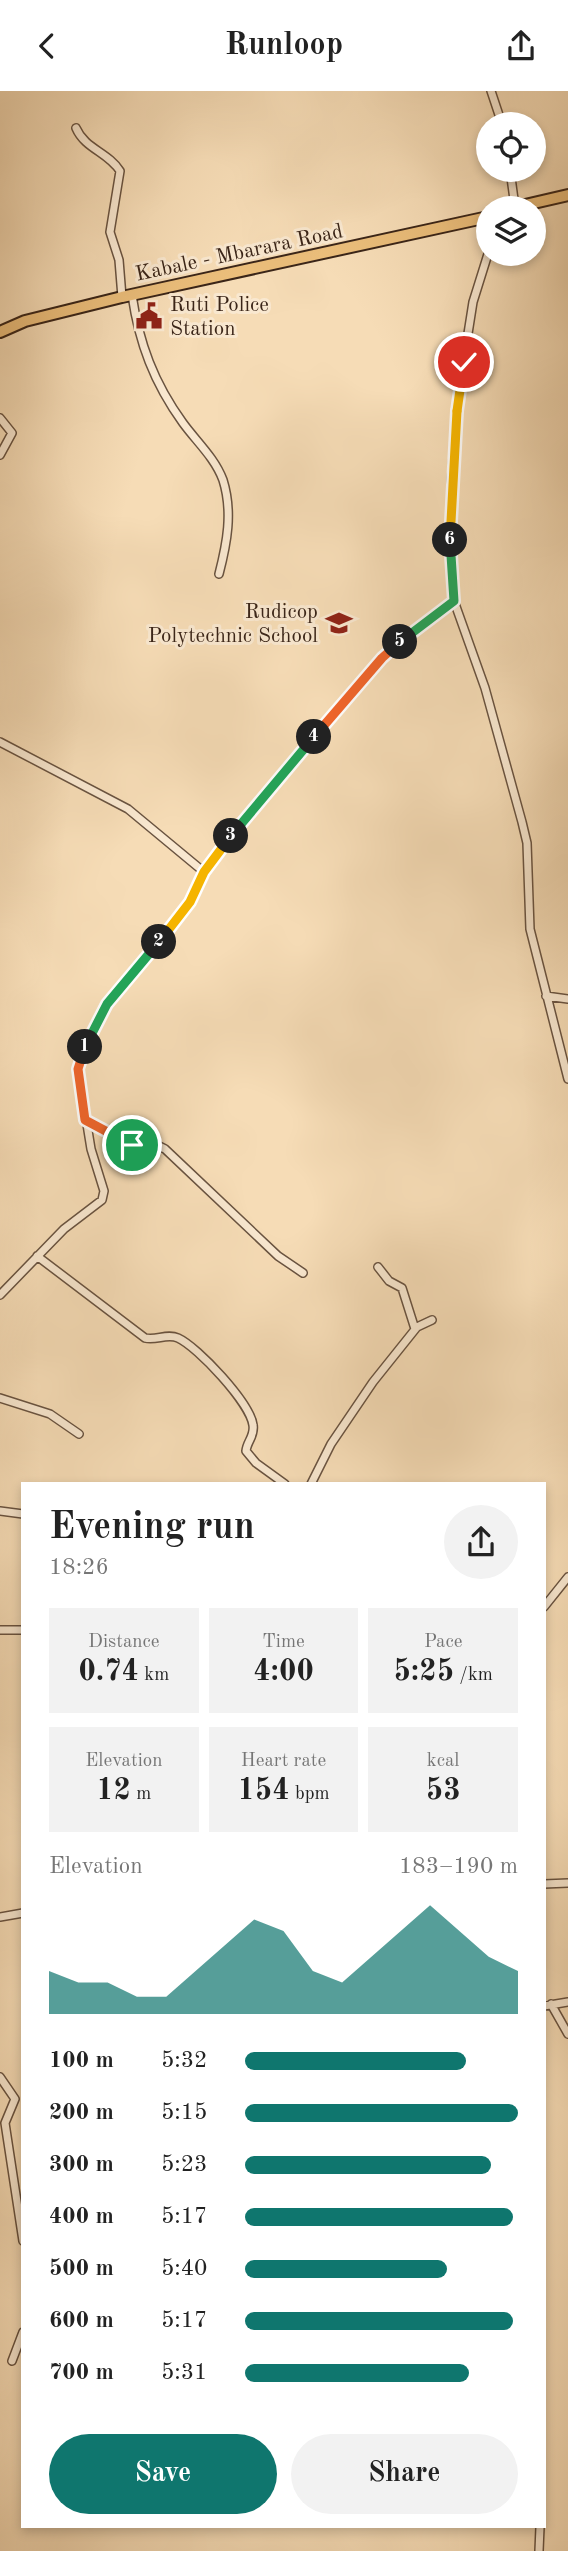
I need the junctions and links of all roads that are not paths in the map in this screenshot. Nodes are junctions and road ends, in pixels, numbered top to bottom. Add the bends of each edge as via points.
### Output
1 (491, 91) edge
2 (498, 112) edge
3 (76, 128) dead end
4 (568, 195) edge
5 (546, 200) edge
6 (476, 220) edge
7 (484, 266) edge
8 (127, 296) junction
9 (0, 331) edge
10 (0, 418) edge
11 (0, 455) edge
12 (219, 574) dead end
13 (454, 601) junction
14 (0, 742) edge
15 (204, 872) junction
16 (546, 996) junction
17 (568, 999) edge
18 (568, 1079) edge
19 (85, 1120) junction
20 (37, 1256) junction
21 (378, 1267) dead end
22 (303, 1273) dead end
23 (0, 1295) edge
24 (432, 1319) dead end
25 (415, 1329) junction
26 (0, 1398) edge
27 (79, 1434) dead end
28 (282, 1482) edge
29 (312, 1482) edge
30 (0, 1511) edge
31 (21, 1514) edge
32 (568, 1577) edge
33 (546, 1605) edge
34 (0, 1630) edge
35 (21, 1630) edge
36 (568, 1883) edge
37 (546, 1884) edge
38 (21, 1913) edge
39 (0, 1917) edge
40 (568, 2002) edge
41 (548, 2005) edge
42 (568, 2034) edge
43 (0, 2077) edge
44 (21, 2228) edge
45 (21, 2337) edge
46 (12, 2361) dead end
47 (540, 2528) edge
48 (539, 2551) edge

1 - 2 street
3 - 8 street via 81,139 112,159 120,171 110,232
4 - 5 main road
6 - 8 main road, Kabale - Mbarara Road
7 - 13 street via 473,302 457,403 451,486
8 - 9 main road, Kabale - Mbarara Road
8 - 12 street via 155,377 223,479 228,537
10 - 11 street via 12,433
13 - 15 street via 382,658
13 - 16 street via 485,688 525,833 530,929
14 - 15 street via 128,809
15 - 19 street via 190,902 107,1004 90,1036 78,1069
16 - 17 street
16 - 18 street
19 - 20 street via 104,1196
19 - 22 street via 132,1145 165,1149 278,1256
20 - 23 street
20 - 28 street via 145,1338 174,1336 197,1352 251,1418 253,1435 246,1451
21 - 25 street via 402,1288
24 - 25 street
25 - 29 street via 331,1444
26 - 27 street via 50,1414
30 - 31 street
32 - 33 street
34 - 35 street
36 - 37 street
38 - 39 street
40 - 41 street
41 - 42 street
43 - 44 street via 15,2099 5,2123
45 - 46 street
47 - 48 street

